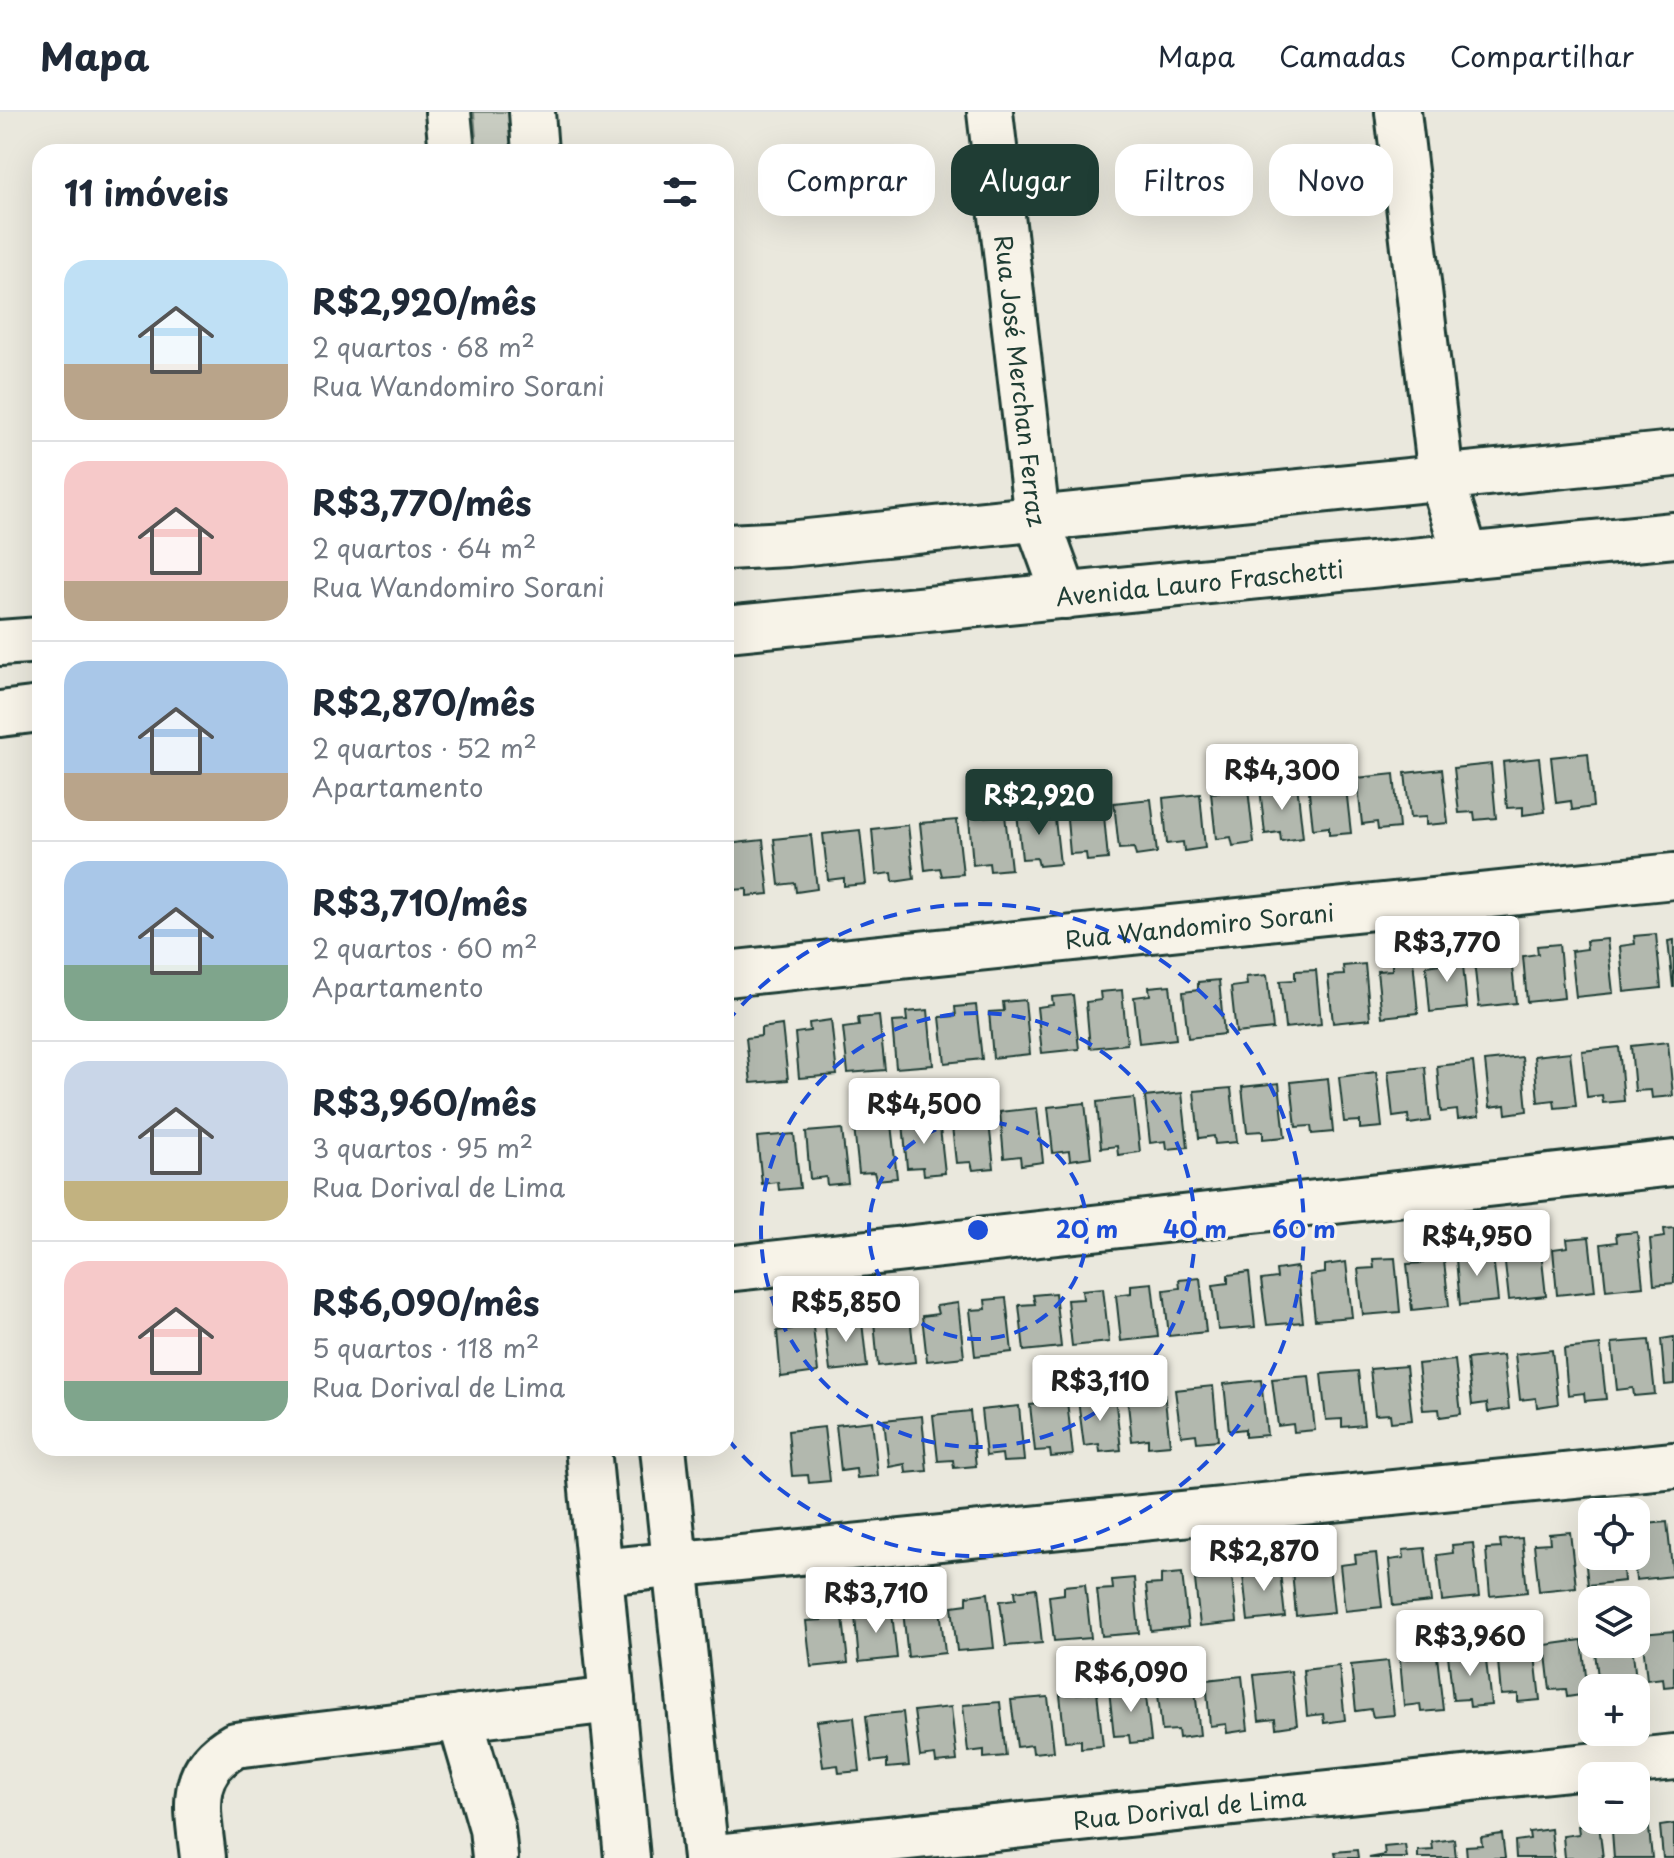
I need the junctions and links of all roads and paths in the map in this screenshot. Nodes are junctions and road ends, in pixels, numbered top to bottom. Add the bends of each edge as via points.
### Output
1 (448, 112) edge
2 (532, 112) edge
3 (990, 112) edge
4 (1398, 112) edge
5 (451, 144) edge
6 (534, 144) edge
7 (1674, 454) edge
8 (1441, 477) junction
9 (1037, 519) junction
10 (1674, 535) edge
11 (734, 547) edge
12 (1466, 556) junction
13 (1065, 596) junction
14 (734, 628) edge
15 (32, 641) edge
16 (0, 643) edge
17 (32, 710) edge
18 (0, 714) edge
19 (1674, 876) edge
20 (734, 973) edge
21 (1674, 1163) edge
22 (734, 1268) edge
23 (589, 1456) edge
24 (664, 1456) edge
25 (1674, 1465) edge
26 (675, 1562) junction
27 (600, 1572) junction
28 (612, 1700) junction
29 (460, 1718) junction
30 (1674, 1757) edge
31 (203, 1858) edge
32 (495, 1858) edge
33 (627, 1858) edge
34 (706, 1858) edge

1 - 5 street
2 - 6 street
3 - 9 street, Rua José Merchan Ferraz
4 - 8 street
7 - 8 street
8 - 9 street
8 - 12 street
9 - 11 street
9 - 13 street, Rua José Merchan Ferraz
10 - 12 street, Avenida Lauro Fraschetti
12 - 13 street, Avenida Lauro Fraschetti
13 - 14 street, Avenida Lauro Fraschetti
15 - 16 street
17 - 18 street
19 - 20 street, Rua Wandomiro Sorani
21 - 22 street
23 - 27 street
24 - 26 street
25 - 26 street
26 - 27 street
26 - 34 street
27 - 28 street
28 - 29 street
28 - 33 street
29 - 31 street via 235,1745 220,1753 198,1789
29 - 32 street via 492,1828
30 - 34 street, Rua Dorival de Lima

